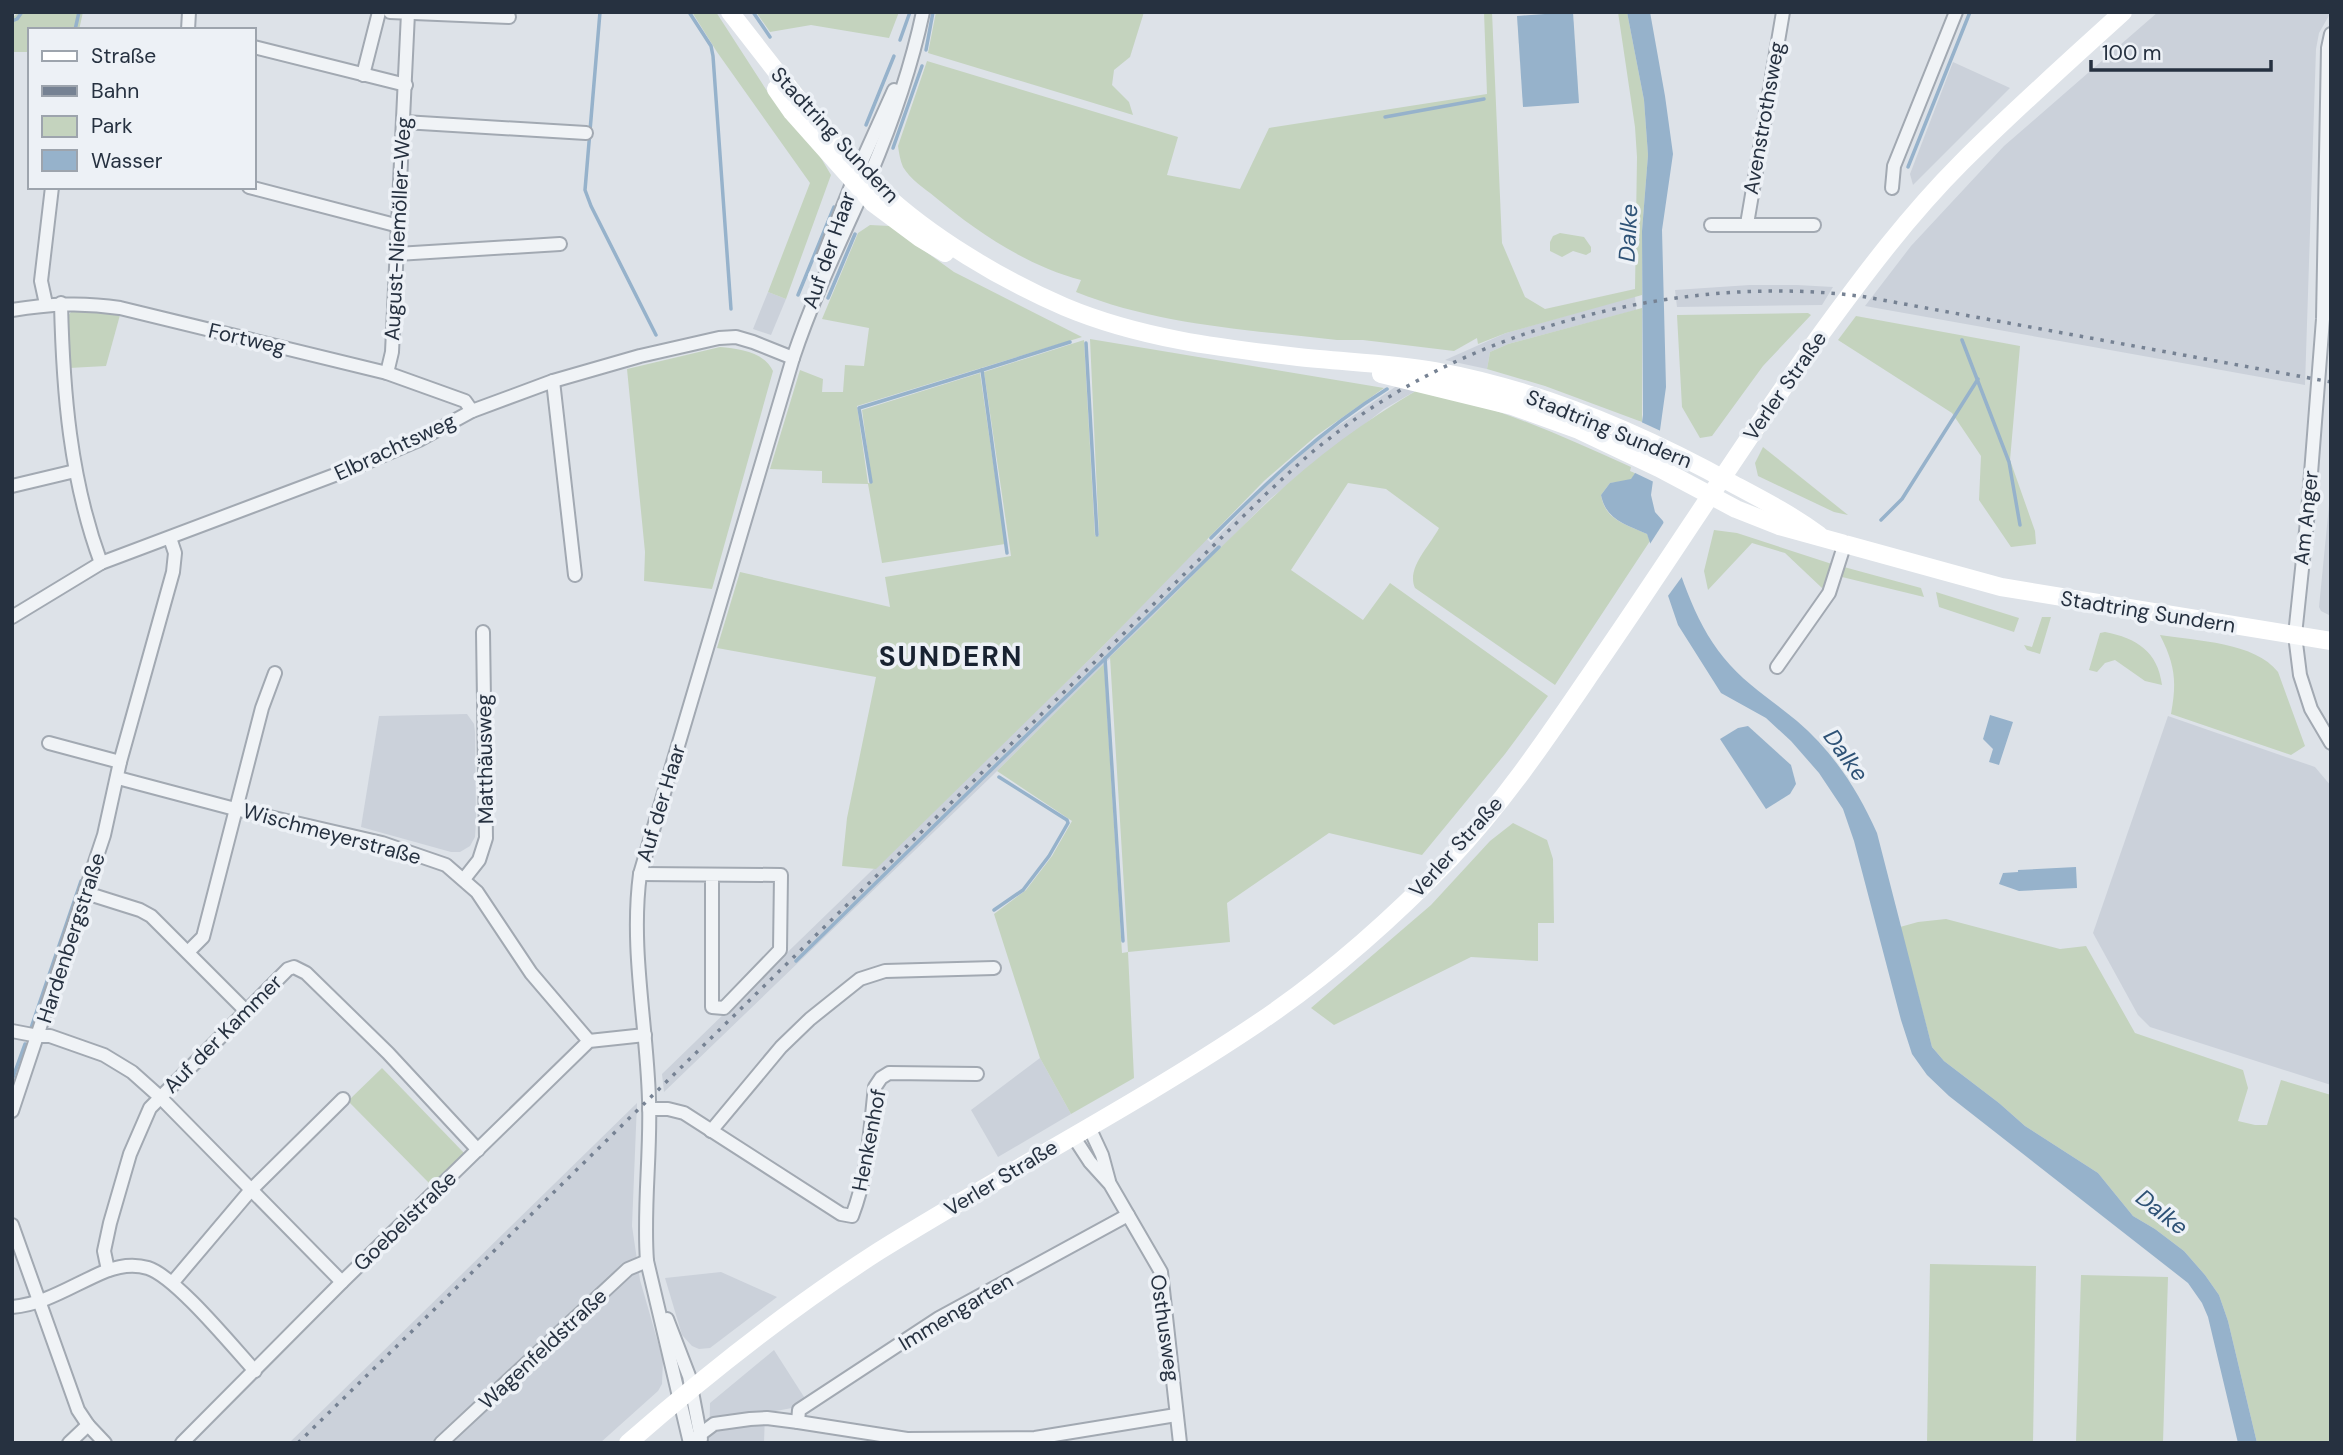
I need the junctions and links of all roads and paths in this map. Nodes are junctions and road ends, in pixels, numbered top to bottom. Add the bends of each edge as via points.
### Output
1 (379, 12) edge
2 (390, 12) edge
3 (728, 12) edge
4 (923, 12) edge
5 (1783, 12) edge
6 (1955, 12) edge
7 (2123, 12) edge
8 (2131, 12) edge
9 (408, 13) edge
10 (509, 17) dead end
11 (2331, 34) edge
12 (2088, 44) junction
13 (256, 48) edge
14 (363, 75) junction
15 (405, 85) junction
16 (404, 122) junction
17 (586, 133) dead end
18 (861, 179) junction
19 (1892, 188) dead end
20 (52, 189) edge
21 (256, 189) edge
22 (1747, 224) junction
23 (1711, 225) dead end
24 (1814, 225) dead end
25 (399, 226) junction
26 (560, 244) dead end
27 (397, 254) junction
28 (61, 303) junction
29 (46, 304) junction
30 (12, 310) edge
31 (1299, 357) junction
32 (793, 358) junction
33 (387, 373) junction
34 (553, 381) junction
35 (472, 411) junction
36 (75, 471) junction
37 (1722, 478) junction
38 (12, 486) edge
39 (1711, 494) junction
40 (1819, 535) junction
41 (170, 538) junction
42 (1845, 543) junction
43 (102, 563) junction
44 (575, 575) dead end
45 (12, 617) edge
46 (484, 632) dead end
47 (2295, 635) junction
48 (2331, 641) edge
49 (1777, 667) dead end
50 (275, 673) dead end
51 (49, 743) dead end
52 (2331, 743) edge
53 (120, 762) junction
54 (118, 778) junction
55 (235, 809) junction
56 (640, 874) junction
57 (712, 875) junction
58 (464, 879) junction
59 (86, 893) junction
60 (188, 953) junction
61 (994, 968) dead end
62 (245, 1010) junction
63 (12, 1031) edge
64 (645, 1035) junction
65 (38, 1036) junction
66 (589, 1041) junction
67 (977, 1074) dead end
68 (160, 1097) junction
69 (343, 1099) dead end
70 (649, 1109) junction
71 (12, 1111) edge
72 (1089, 1127) junction
73 (711, 1131) junction
74 (1073, 1136) junction
75 (478, 1150) junction
76 (1110, 1184) junction
77 (250, 1191) junction
78 (1128, 1215) junction
79 (12, 1225) edge
80 (647, 1261) junction
81 (108, 1270) junction
82 (173, 1282) junction
83 (342, 1282) junction
84 (656, 1296) junction
85 (40, 1303) junction
86 (12, 1307) edge
87 (256, 1371) junction
88 (685, 1393) junction
89 (1176, 1415) junction
90 (798, 1422) junction
91 (88, 1425) junction
92 (695, 1440) edge
93 (907, 1441) edge
94 (69, 1443) edge
95 (105, 1443) edge
96 (182, 1443) edge
97 (441, 1443) edge
98 (628, 1443) edge
99 (1180, 1443) edge

1 - 14 street
2 - 9 street
3 - 18 main road, Stadtring Sundern
4 - 18 street, Auf der Haar via 901,94
5 - 22 street, Avenstrothsweg
6 - 19 street via 1894,166
7 - 12 main road, Verler Straße
8 - 12 main road, Verler Straße
9 - 10 street
9 - 15 street, August-Niemöller-Weg
11 - 47 street, Am Anger via 2323,319
12 - 37 main road, Verler Straße via 1959,165 1917,211 1850,295
13 - 14 street
14 - 15 street
15 - 16 street, August-Niemöller-Weg
16 - 17 street
16 - 25 street, August-Niemöller-Weg
18 - 31 main road, Stadtring Sundern via 989,268 1065,306 1177,341
18 - 32 street, Auf der Haar via 815,279
20 - 29 street via 41,281
21 - 25 street
22 - 23 street, Avenstrothsweg
22 - 24 street, Avenstrothsweg
25 - 27 street, August-Niemöller-Weg
26 - 27 street
27 - 33 street, August-Niemöller-Weg
28 - 29 street, Fortweg
28 - 33 street, Fortweg via 120,308
28 - 36 street via 63,372
29 - 30 street, Fortweg
31 - 37 main road, Stadtring Sundern via 1437,371 1506,387 1580,412
31 - 39 main road, Stadtring Sundern via 1511,405 1579,430
32 - 34 street, Elbrachtsweg via 736,337 719,338
32 - 56 street, Auf der Haar
33 - 35 street, Fortweg via 465,401
34 - 35 street, Elbrachtsweg
34 - 44 street
35 - 41 street, Elbrachtsweg via 356,467
36 - 38 street
36 - 43 street
37 - 39 main road, Verler Straße
37 - 40 main road, Stadtring Sundern via 1786,511
39 - 40 main road, Stadtring Sundern via 1779,526
39 - 72 main road, Verler Straße via 1550,733 1451,858 1326,973 1261,1021
40 - 42 main road, Stadtring Sundern
41 - 43 street, Elbrachtsweg
41 - 53 street, Hardenbergstraße via 176,553 173,572
42 - 47 main road, Stadtring Sundern via 2049,597
42 - 49 street via 1829,593
43 - 45 street, Elbrachtsweg
46 - 58 street, Matthäusweg via 486,838 480,860
47 - 48 main road, Stadtring Sundern
47 - 52 street, Am Anger via 2300,675 2311,709
50 - 55 street
51 - 53 street
53 - 54 street, Hardenbergstraße
54 - 55 street, Wischmeyerstraße
54 - 59 street, Hardenbergstraße
55 - 58 street, Wischmeyerstraße via 382,843 446,865
55 - 60 street via 204,937
56 - 57 street
56 - 64 street, Auf der Haar via 636,902
57 - 57 street via 712,1007 724,1008 780,950 781,875
58 - 66 street, Wischmeyerstraße via 531,973
59 - 60 street via 151,916
59 - 65 street, Hardenbergstraße
60 - 62 street
61 - 73 street via 885,971 860,979 781,1047
62 - 68 street, Auf der Kammer
62 - 75 street, Auf der Kammer via 288,968 300,969 388,1053
63 - 65 street
64 - 66 street
64 - 70 street, Auf der Haar
65 - 68 street via 103,1055 132,1072
65 - 71 street, Hardenbergstraße
66 - 75 street, Goebelstraße
67 - 73 street, Henkenhof via 889,1073 881,1078 874,1087 866,1165 852,1216 841,1214
68 - 77 street
68 - 81 street, Auf der Kammer via 149,1108 130,1154 104,1251
69 - 77 street
70 - 73 street via 684,1114
70 - 80 street, Auf der Haar
72 - 74 main road, Verler Straße
72 - 76 street, Osthusweg
74 - 76 street, Osthusweg
74 - 88 main road, Verler Straße via 876,1253
75 - 83 street, Goebelstraße
76 - 78 street, Osthusweg
77 - 82 street
77 - 83 street
78 - 89 street, Osthusweg via 1161,1272
78 - 90 street, Immengarten via 939,1318 799,1410
79 - 85 street
80 - 84 street, Auf der Haar
80 - 97 street, Wagenfeldstraße via 628,1269
81 - 82 street via 147,1268
81 - 85 street
82 - 87 street
83 - 87 street, Goebelstraße
84 - 88 street, Auf der Haar
84 - 88 street, Auf der Haar via 683,1356
85 - 86 street
85 - 91 street via 78,1410
87 - 96 street, Goebelstraße
88 - 92 street, Auf der Haar
88 - 92 street, Auf der Haar
88 - 98 main road, Verler Straße
89 - 93 street via 1035,1438
89 - 99 street, Osthusweg
90 - 92 street via 767,1418 714,1424
90 - 93 street
91 - 94 street
91 - 95 street

